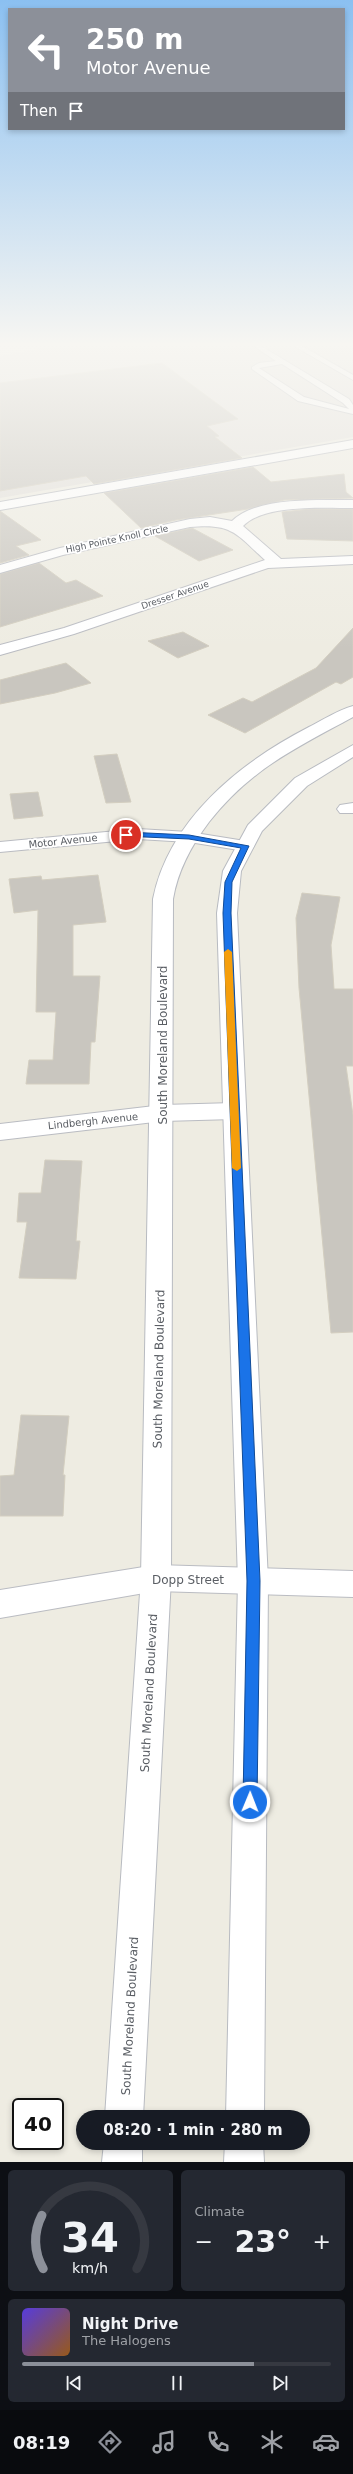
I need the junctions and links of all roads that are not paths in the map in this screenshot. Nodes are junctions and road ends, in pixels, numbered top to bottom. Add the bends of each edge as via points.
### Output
1 (337, 447) edge
2 (353, 504) edge
3 (0, 506) edge
4 (235, 526) junction
5 (353, 560) edge
6 (276, 563) junction
7 (0, 569) edge
8 (0, 650) edge
9 (353, 710) edge
10 (353, 750) edge
11 (189, 837) junction
12 (245, 846) junction
13 (0, 847) edge
14 (234, 1111) junction
15 (163, 1113) junction
16 (0, 1132) edge
17 (156, 1578) junction
18 (254, 1581) junction
19 (353, 1584) edge
20 (0, 1604) edge
21 (124, 2110) edge
22 (245, 2110) edge
23 (123, 2150) edge
24 (244, 2150) edge
25 (122, 2162) edge
26 (244, 2162) edge

1 - 3 street
2 - 4 street via 319,504 250,513 241,517
4 - 6 street
4 - 7 street, High Pointe Knoll Circle via 210,522 190,523 60,552
5 - 6 street, Dresser Avenue
6 - 8 street, Dresser Avenue via 266,564 69,631
9 - 11 street, South Moreland Boulevard via 273,754 238,779 225,791
10 - 12 street via 319,770 284,797 254,829
11 - 12 street, Motor Avenue
11 - 13 street, Motor Avenue via 138,834
11 - 15 street, South Moreland Boulevard via 179,850 166,881 163,899
12 - 14 street via 229,882 227,913
14 - 15 street, Lindbergh Avenue
14 - 18 street
15 - 16 street, Lindbergh Avenue
15 - 17 street, South Moreland Boulevard
17 - 18 street, Dopp Street
17 - 20 street, Dopp Street
17 - 21 street, South Moreland Boulevard
18 - 19 street, Dopp Street
18 - 22 street
23 - 25 street
24 - 26 street

